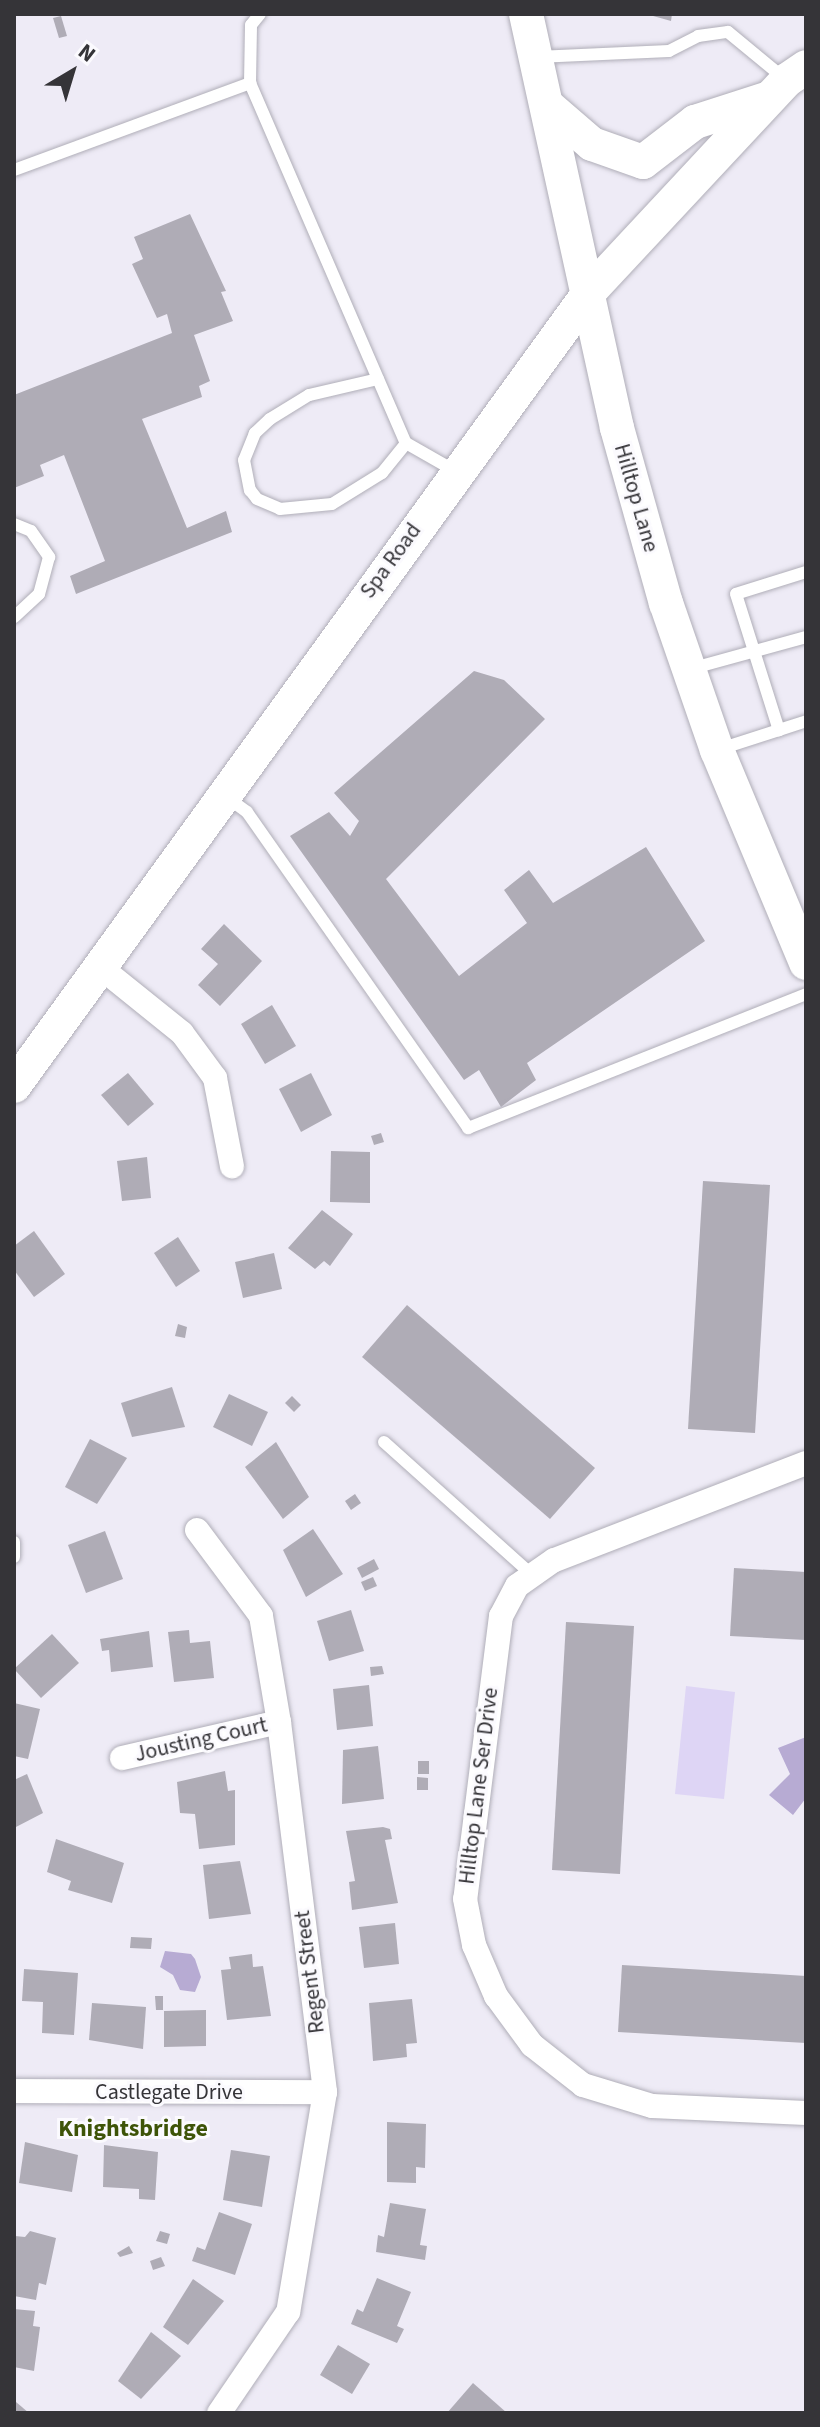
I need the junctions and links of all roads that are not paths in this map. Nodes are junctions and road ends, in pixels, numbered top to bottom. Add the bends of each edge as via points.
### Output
1 (260, 14) edge
2 (526, 14) edge
3 (537, 57) junction
4 (788, 82) edge
5 (250, 83) junction
6 (550, 108) junction
7 (14, 170) edge
8 (591, 290) junction
9 (378, 379) junction
10 (406, 443) junction
11 (456, 471) junction
12 (14, 524) edge
13 (806, 572) edge
14 (14, 617) edge
15 (806, 637) edge
16 (754, 651) junction
17 (689, 669) junction
18 (806, 721) edge
19 (779, 730) junction
20 (717, 750) junction
21 (224, 795) junction
22 (806, 963) edge
23 (100, 967) junction
24 (806, 994) edge
25 (14, 1086) edge
26 (232, 1166) dead end
27 (384, 1442) dead end
28 (806, 1463) edge
29 (197, 1530) dead end
30 (14, 1542) edge
31 (14, 1557) edge
32 (532, 1575) junction
33 (279, 1722) junction
34 (122, 1758) dead end
35 (14, 2091) edge
36 (325, 2092) junction
37 (806, 2113) edge
38 (219, 2413) edge

1 - 5 lane via 251,25
2 - 3 main road, Hilltop Lane
3 - 4 lane via 669,51 698,36 728,32
3 - 6 main road, Hilltop Lane
4 - 6 main road via 695,122 643,162 592,144
4 - 8 main road, Spa Road
5 - 7 lane
5 - 9 lane
6 - 8 main road, Hilltop Lane
8 - 11 main road, Spa Road
8 - 17 main road, Hilltop Lane via 617,428
9 - 10 lane
9 - 10 lane via 309,395 270,419 255,433 244,460 250,490 280,509 332,504 382,473
10 - 11 lane
11 - 21 main road, Spa Road
12 - 14 lane via 31,531 49,557 39,594
13 - 16 lane via 736,594
15 - 16 lane
16 - 17 lane
16 - 19 lane
17 - 20 main road, Hilltop Lane
18 - 19 lane
19 - 20 lane
20 - 22 main road, Hilltop Lane
21 - 23 main road, Spa Road
21 - 24 lane via 247,812 468,1128
23 - 25 main road, Spa Road
23 - 26 street via 182,1033 215,1078
27 - 32 lane
28 - 32 street, Hilltop Lane Ser Drive via 554,1560
29 - 33 street, Regent Street via 261,1616
30 - 31 lane
32 - 37 street, Hilltop Lane Ser Drive via 517,1586 501,1616 465,1899 474,1945 496,1996 532,2045 583,2085 652,2106
33 - 34 street, Jousting Court
33 - 36 street, Regent Street
35 - 36 street, Castlegate Drive
36 - 38 street, Regent Street via 288,2312

